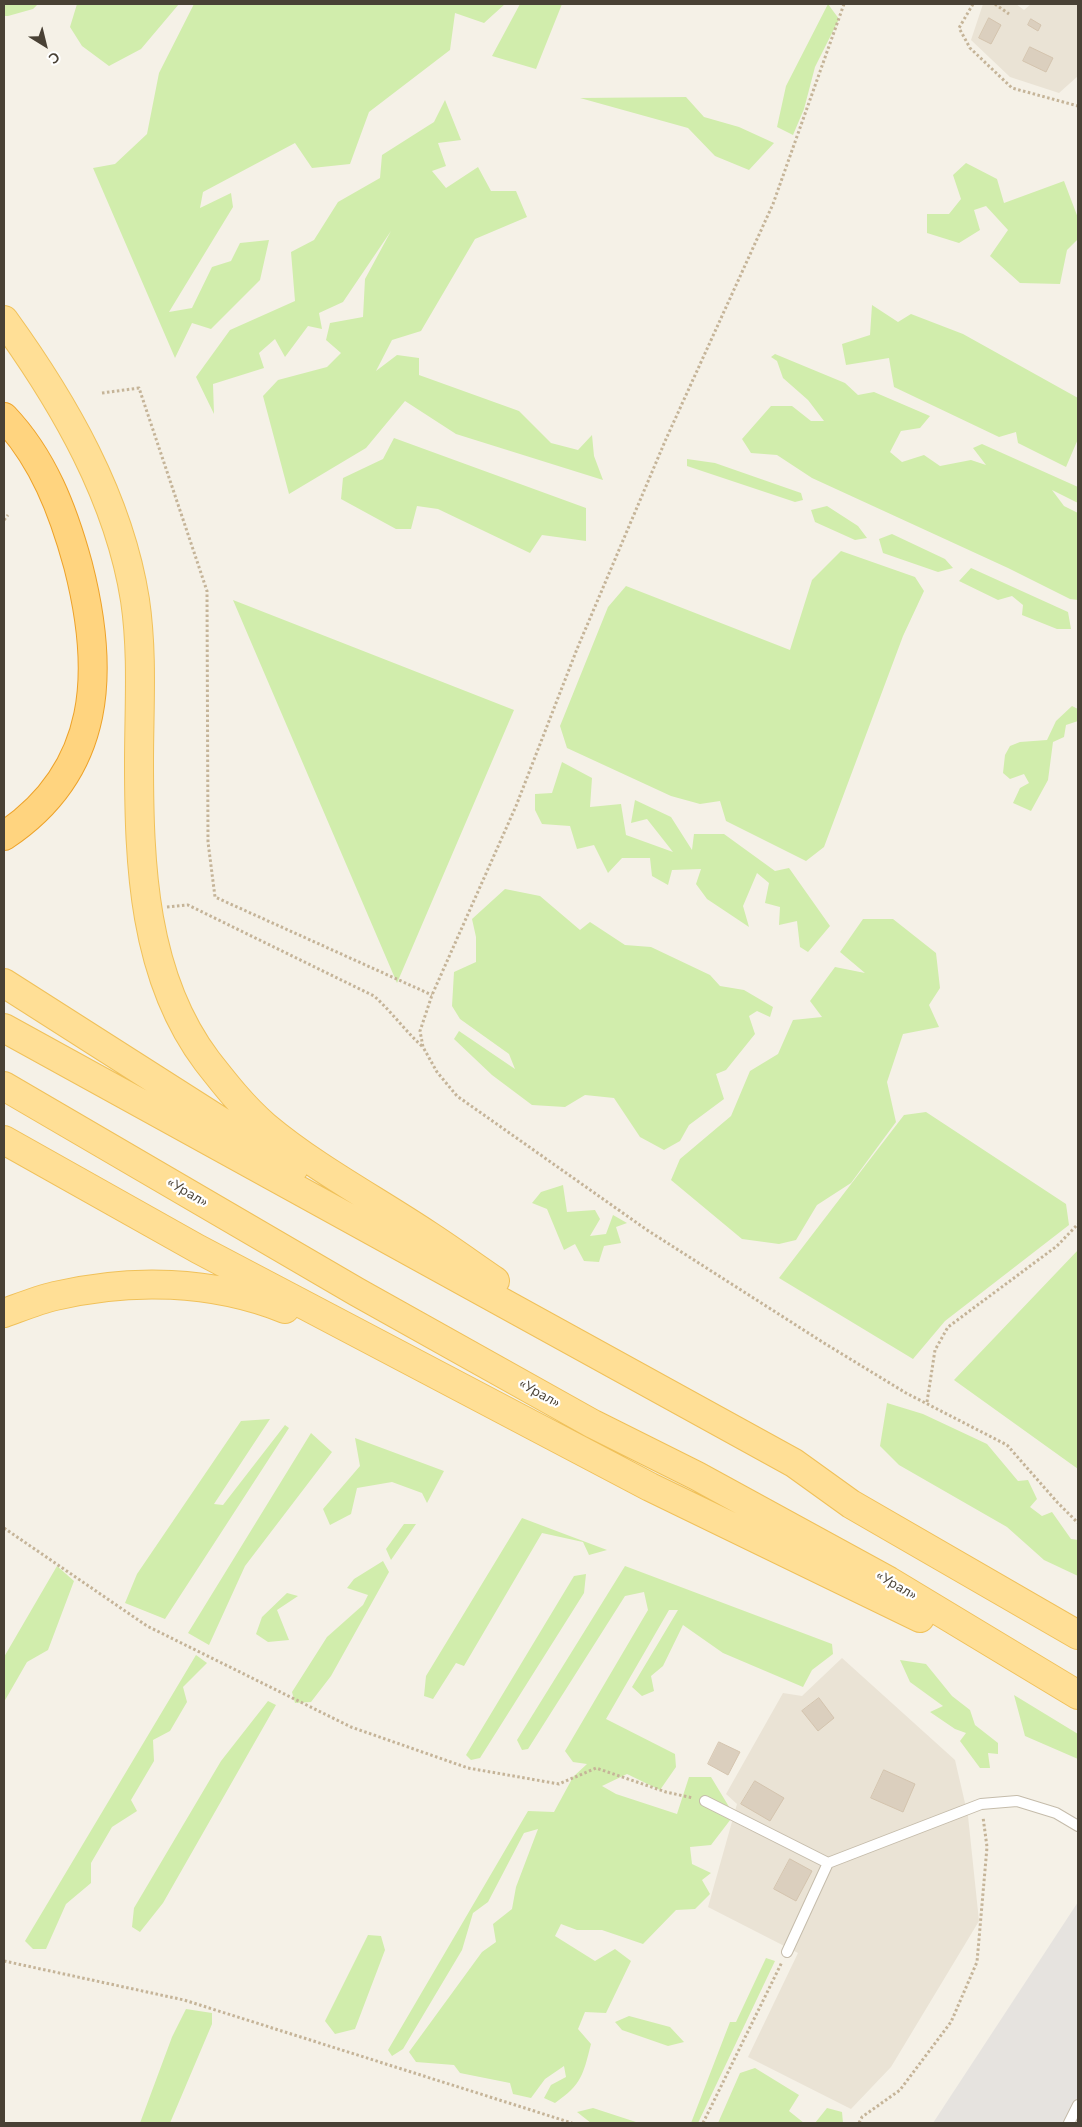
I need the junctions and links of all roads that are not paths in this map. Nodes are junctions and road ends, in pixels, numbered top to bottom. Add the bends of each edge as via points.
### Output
1 (4, 320) edge
2 (4, 417) edge
3 (4, 836) edge
4 (4, 983) edge
5 (4, 1028) edge
6 (4, 1086) edge
7 (4, 1140) edge
8 (531, 1307) junction
9 (4, 1313) edge
10 (372, 1340) junction
11 (794, 1464) junction
12 (1077, 1634) edge
13 (1078, 1695) edge
14 (705, 1801) road end
15 (1078, 1826) edge
16 (828, 1863) junction
17 (787, 1952) road end
18 (1078, 2105) edge
19 (1069, 2123) edge

1 - 8 main road via 80,442 113,517 128,564 139,640 141,862 152,935 165,982 182,1022 205,1059 264,1125 310,1161 430,1236
2 - 3 highway via 24,438 58,502 86,594 93,635 94,677 89,713 78,750 63,777 42,806
4 - 8 main road via 355,1206
5 - 11 main road
6 - 13 main road, «Урал» via 357,1292 592,1424 697,1476 889,1581
7 - 10 main road via 198,1249
8 - 11 main road via 623,1358
9 - 10 main road via 54,1296 110,1286 156,1283 263,1300
10 - 13 main road via 650,1487
11 - 12 main road via 851,1504
14 - 16 lane
15 - 16 lane via 1056,1813 1017,1801 981,1804
16 - 17 lane
18 - 19 lane

